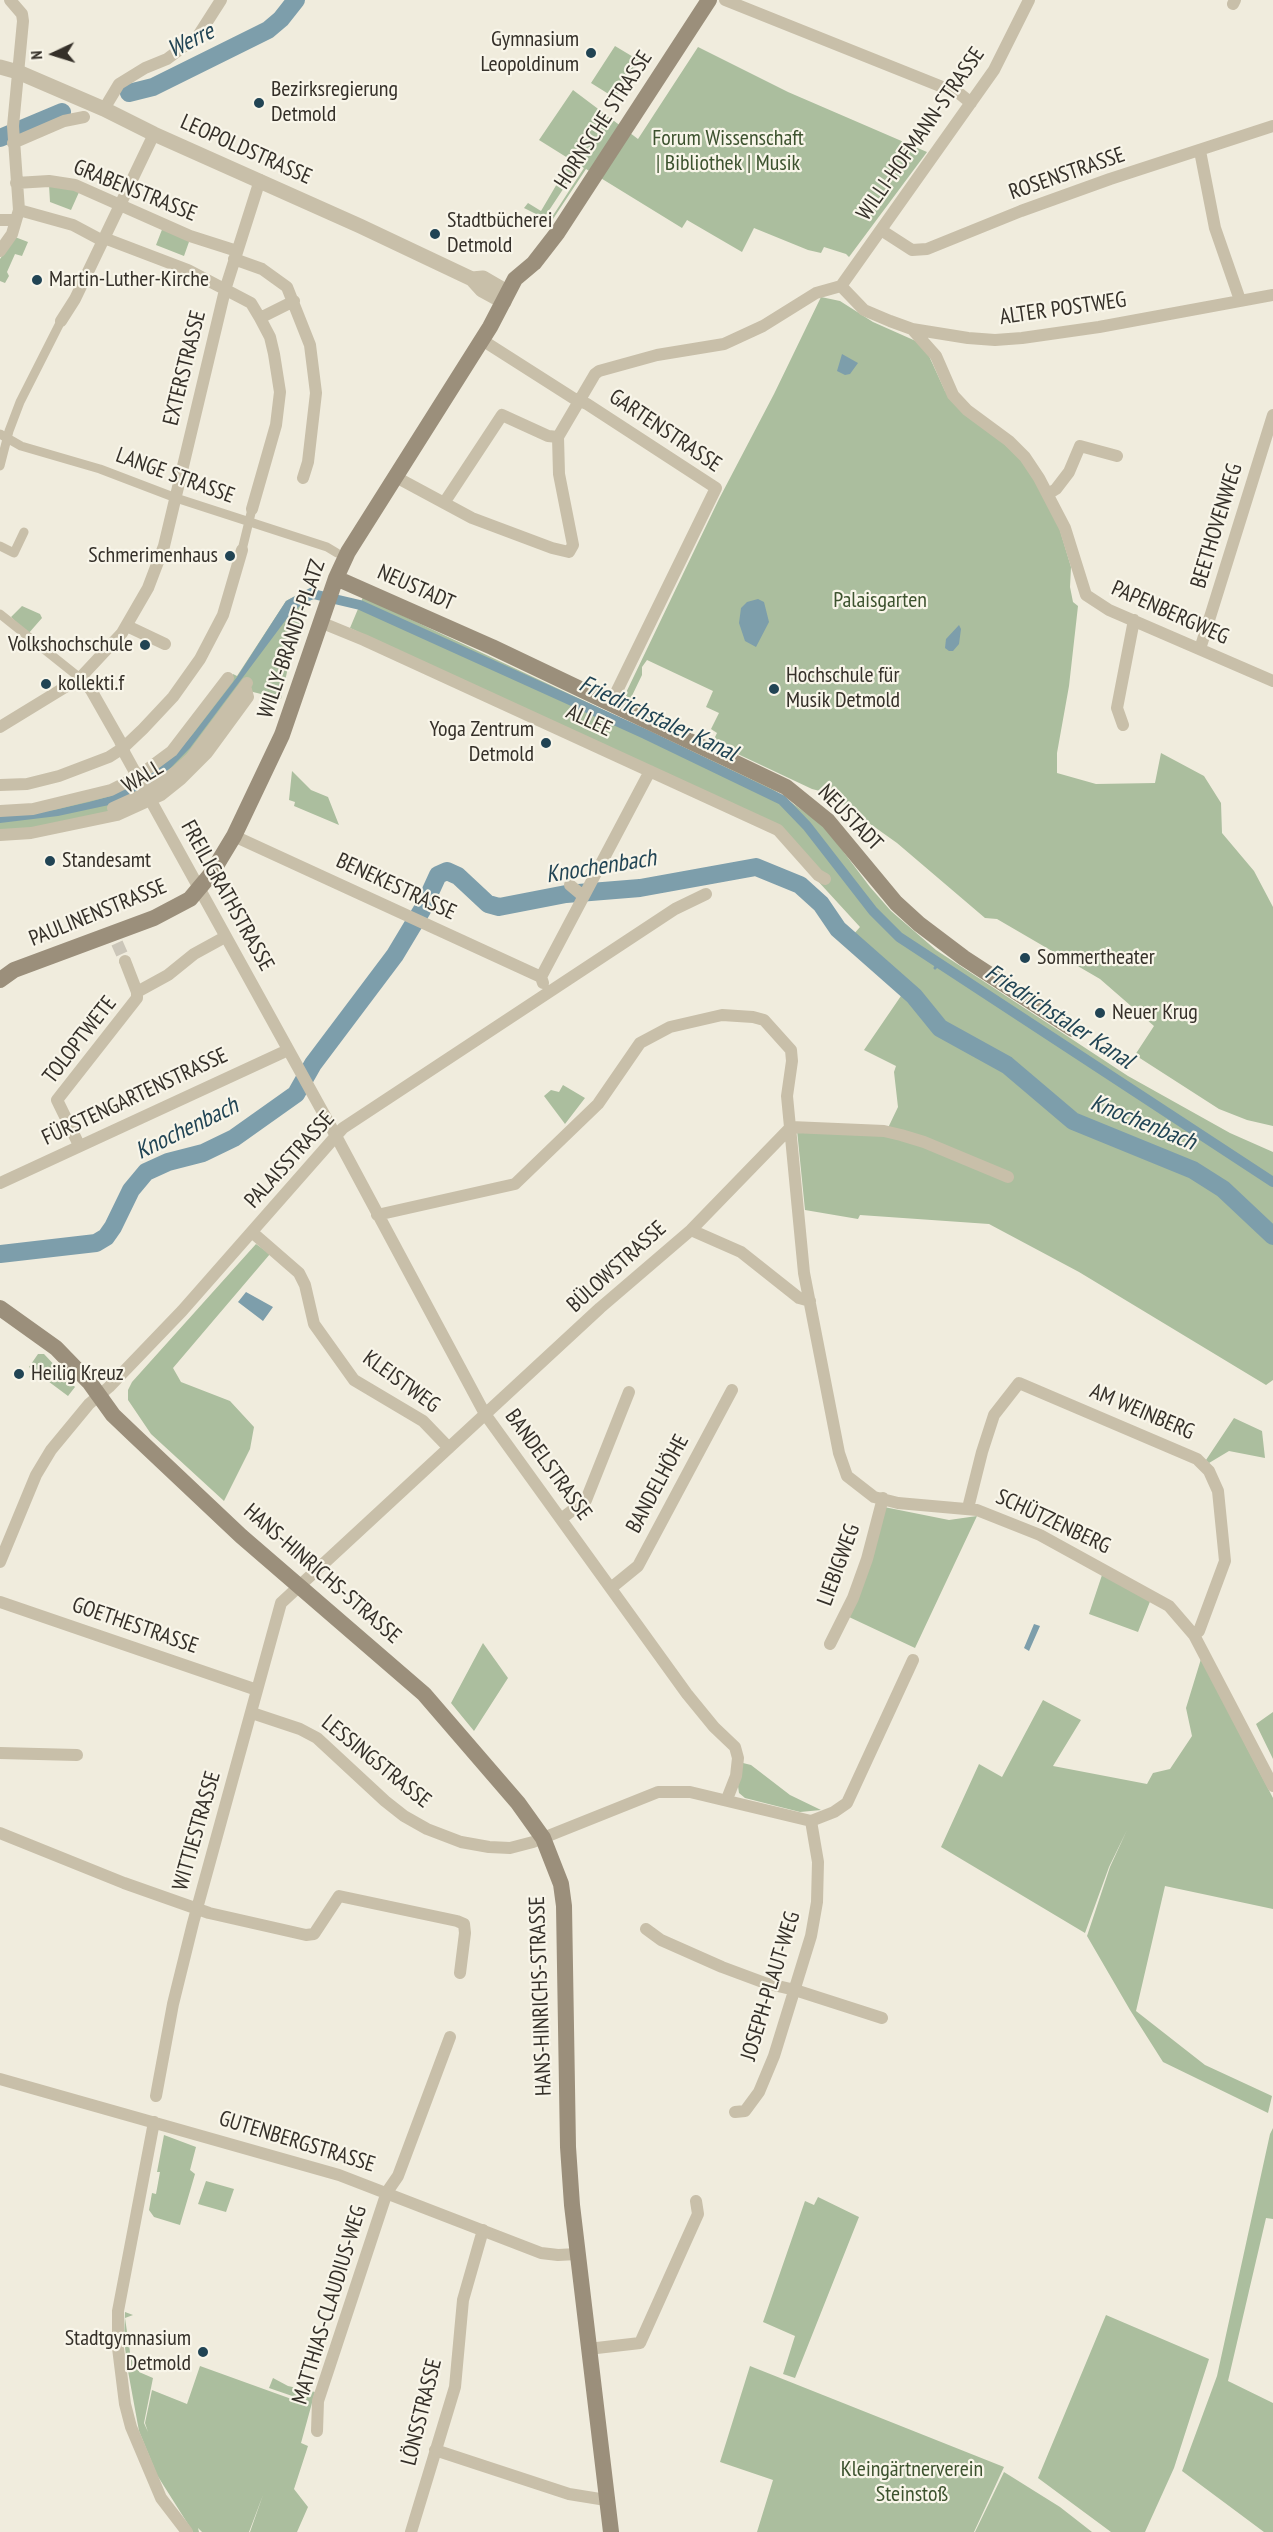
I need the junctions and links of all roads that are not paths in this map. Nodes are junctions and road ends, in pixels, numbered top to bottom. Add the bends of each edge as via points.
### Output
1 (10, 0) edge
2 (221, 0) edge
3 (709, 0) edge
4 (725, 0) edge
5 (1029, 0) edge
6 (0, 67) edge
7 (18, 72) junction
8 (971, 103) junction
9 (104, 109) junction
10 (84, 117) dead end
11 (1273, 126) edge
12 (154, 134) junction
13 (11, 141) junction
14 (1200, 151) junction
15 (260, 180) junction
16 (16, 183) junction
17 (121, 204) junction
18 (17, 215) junction
19 (0, 220) edge
20 (881, 230) junction
21 (103, 240) junction
22 (0, 251) edge
23 (236, 255) junction
24 (841, 286) junction
25 (225, 290) junction
26 (1273, 295) edge
27 (505, 297) junction
28 (1240, 300) junction
29 (294, 301) junction
30 (260, 318) junction
31 (61, 321) joint
32 (912, 329) junction
33 (482, 340) junction
34 (580, 400) junction
35 (1273, 415) edge
36 (4, 437) edge
37 (558, 437) junction
38 (1117, 456) dead end
39 (0, 466) edge
40 (394, 476) junction
41 (303, 478) dead end
42 (1048, 494) junction
43 (176, 498) junction
44 (444, 503) junction
45 (252, 509) joint
46 (248, 523) junction
47 (24, 532) dead end
48 (0, 546) edge
49 (242, 550) joint
50 (341, 555) junction
51 (331, 591) junction
52 (0, 614) edge
53 (1134, 620) junction
54 (320, 622) junction
55 (127, 626) junction
56 (165, 644) dead end
57 (1200, 649) junction
58 (80, 678) junction
59 (228, 678) dead end
60 (1273, 681) edge
61 (247, 684) dead end
62 (610, 704) junction
63 (1123, 725) dead end
64 (0, 727) edge
65 (282, 735) joint
66 (123, 748) junction
67 (650, 771) junction
68 (0, 785) edge
69 (144, 788) junction
70 (0, 811) edge
71 (6, 831) edge
72 (234, 836) junction
73 (825, 879) dead end
74 (570, 885) dead end
75 (200, 889) junction
76 (706, 894) dead end
77 (583, 896) junction
78 (225, 937) junction
79 (125, 961) tunnel mouth
80 (7, 970) edge
81 (541, 977) junction
82 (0, 980) edge
83 (546, 993) junction
84 (136, 998) junction
85 (1073, 1029) dead end
86 (288, 1050) junction
87 (790, 1127) junction
88 (336, 1136) junction
89 (79, 1145) junction
90 (1008, 1177) dead end
91 (0, 1183) edge
92 (377, 1215) junction
93 (691, 1230) junction
94 (253, 1233) junction
95 (810, 1301) junction
96 (0, 1308) edge
97 (732, 1390) dead end
98 (629, 1392) dead end
99 (100, 1394) junction
100 (485, 1414) junction
101 (449, 1448) junction
102 (883, 1498) junction
103 (968, 1508) junction
104 (561, 1519) junction
105 (0, 1562) edge
106 (298, 1586) junction
107 (610, 1588) junction
108 (0, 1602) edge
109 (1194, 1635) junction
110 (830, 1644) dead end
111 (913, 1660) dead end
112 (257, 1690) junction
113 (252, 1713) junction
114 (0, 1753) edge
115 (77, 1755) dead end
116 (1273, 1786) edge
117 (727, 1800) junction
118 (811, 1821) junction
119 (0, 1833) edge
120 (543, 1838) junction
121 (197, 1909) junction
122 (646, 1929) dead end
123 (460, 1973) dead end
124 (795, 1990) junction
125 (882, 2018) dead end
126 (450, 2037) dead end
127 (0, 2079) edge
128 (156, 2096) dead end
129 (735, 2112) dead end
130 (154, 2122) junction
131 (387, 2192) junction
132 (696, 2201) dead end
133 (483, 2230) junction
134 (577, 2254) junction
135 (588, 2349) junction
136 (317, 2431) dead end
137 (435, 2450) junction
138 (606, 2500) junction
139 (187, 2532) edge
140 (411, 2532) edge
141 (611, 2532) edge

1 - 7 street via 23,21
2 - 9 street via 198,36 119,84
3 - 27 main road, HORNSCHE STRASSE via 534,263 531,276 524,286
4 - 8 street via 960,94
5 - 8 street, WILLI-HOFMANN-STRASSE via 994,70
6 - 7 street, LEOPOLDSTRASSE
7 - 9 street, LEOPOLDSTRASSE
7 - 13 street
8 - 20 street, WILLI-HOFMANN-STRASSE
9 - 12 street, LEOPOLDSTRASSE
10 - 13 street
11 - 14 street, ROSENSTRASSE
12 - 15 street, LEOPOLDSTRASSE
12 - 17 street
13 - 16 street
14 - 20 street, ROSENSTRASSE via 1032,207 927,249 912,250
14 - 28 street via 1215,228
15 - 23 street, EXTERSTRASSE
15 - 27 street, LEOPOLDSTRASSE via 472,279 482,290
16 - 17 street, GRABENSTRASSE via 49,181 75,185
16 - 18 street
17 - 21 street
17 - 23 street, GRABENSTRASSE
18 - 19 street
18 - 21 street via 73,225
18 - 22 street via 12,234
20 - 24 street, WILLI-HOFMANN-STRASSE
21 - 25 street via 188,270
21 - 31 street
23 - 25 street, EXTERSTRASSE
23 - 29 street, GRABENSTRASSE via 287,287
24 - 32 street, ALTER POSTWEG via 864,310
24 - 34 street via 816,293 763,326 723,344 657,355 599,371
25 - 30 street via 251,303
25 - 43 street, EXTERSTRASSE
26 - 28 street, ALTER POSTWEG
27 - 33 main road, HORNSCHE STRASSE
28 - 32 street, ALTER POSTWEG via 1022,338 968,338
29 - 30 street
29 - 41 street, GRABENSTRASSE via 310,345 316,393
30 - 45 street via 272,345 280,392 276,425
31 - 36 street
32 - 42 street, PAPENBERGWEG via 936,356 953,395 1026,457
33 - 34 street, GARTENSTRASSE
33 - 40 main road, HORNSCHE STRASSE
34 - 37 street
34 - 62 street, GARTENSTRASSE via 716,488
35 - 57 street, BEETHOVENWEG
36 - 39 street
36 - 43 street, LANGE STRASSE
37 - 44 street via 502,414
37 - 44 street via 562,498 573,544 569,552 510,533
38 - 42 street via 1080,446 1069,472
40 - 44 street
40 - 50 main road, HORNSCHE STRASSE
42 - 53 street, PAPENBERGWEG via 1065,528 1083,591 1096,603
43 - 46 street, LANGE STRASSE
43 - 55 street, EXTERSTRASSE via 148,588
45 - 46 street
46 - 49 street
46 - 50 street, LANGE STRASSE
47 - 48 street via 14,553
49 - 66 street via 223,615 195,668
50 - 51 main road, WILLY-BRANDT-PLATZ
51 - 54 main road, WILLY-BRANDT-PLATZ
51 - 62 main road, NEUSTADT via 492,647
52 - 58 street
53 - 57 street, PAPENBERGWEG
53 - 63 street via 1117,708
54 - 65 main road, WILLY-BRANDT-PLATZ
54 - 67 street, ALLEE
55 - 56 street
55 - 58 street, EXTERSTRASSE
57 - 60 street, PAPENBERGWEG
58 - 64 street, EXTERSTRASSE
58 - 66 street, FREILIGRATHSTRASSE via 92,690
59 - 69 street via 172,751 152,768
61 - 69 street, WALL via 248,697 207,753 181,779
62 - 85 main road, NEUSTADT via 794,793 828,821 896,903 919,924
65 - 72 main road, PAULINENSTRASSE
66 - 68 street via 59,776 27,784
66 - 69 street, FREILIGRATHSTRASSE
67 - 73 street, ALLEE via 778,830
67 - 77 street
69 - 70 street via 111,790 33,809
69 - 71 street, WALL via 117,815 65,827
69 - 75 street, FREILIGRATHSTRASSE
72 - 75 main road, PAULINENSTRASSE
72 - 81 street, BENEKESTRASSE
74 - 77 street
75 - 78 street, FREILIGRATHSTRASSE
75 - 80 main road, PAULINENSTRASSE via 174,908 115,939
76 - 83 street, PALAISSTRASSE via 675,909
77 - 81 street
78 - 84 street, TOLOPTWETE via 194,954
78 - 86 street, FREILIGRATHSTRASSE
79 - 84 street, TOLOPTWETE
80 - 82 main road, PAULINENSTRASSE
81 - 83 street
83 - 88 street, PALAISSTRASSE
84 - 89 street, TOLOPTWETE via 57,1100
86 - 88 street, FREILIGRATHSTRASSE
86 - 89 street, FÜRSTENGARTENSTRASSE
87 - 90 street via 884,1131 924,1142
87 - 92 street, SCHÜTZENBERG via 790,1050 764,1020 722,1015 670,1027 640,1043 598,1104 515,1184
87 - 93 street, BÜLOWSTRASSE
87 - 95 street, SCHÜTZENBERG
88 - 92 street, BANDELSTRASSE
88 - 94 street, PALAISSTRASSE
89 - 91 street, FÜRSTENGARTENSTRASSE
92 - 100 street, BANDELSTRASSE
93 - 95 street via 741,1252 799,1298
93 - 100 street, BÜLOWSTRASSE
94 - 99 street, PALAISSTRASSE
94 - 101 street, KLEISTWEG via 298,1273 305,1285 314,1324 354,1380 423,1421
95 - 102 street, SCHÜTZENBERG via 846,1476 874,1497
96 - 99 main road, HANS-HINRICHS-STRASSE via 56,1348
97 - 107 street, BANDELHÖHE via 638,1566
98 - 104 street via 586,1500
99 - 105 street, PALAISSTRASSE via 45,1458
99 - 106 main road, HANS-HINRICHS-STRASSE via 113,1415
100 - 101 street, BÜLOWSTRASSE
100 - 104 street, BANDELSTRASSE
101 - 106 street, BÜLOWSTRASSE
102 - 103 street, SCHÜTZENBERG via 898,1503
102 - 110 street, LIEBIGWEG via 853,1598
103 - 109 street, SCHÜTZENBERG via 1040,1535 1138,1587 1169,1606
103 - 109 street, AM WEINBERG via 994,1415 1019,1383 1197,1459 1209,1471 1218,1491 1225,1561 1203,1624
104 - 107 street, BANDELSTRASSE
106 - 112 street, WITTJESTRASSE via 281,1602
106 - 120 main road, HANS-HINRICHS-STRASSE via 424,1694
107 - 117 street, BANDELSTRASSE via 687,1694 735,1747 736,1776
108 - 112 street, GOETHESTRASSE
109 - 116 street, SCHÜTZENBERG
111 - 118 street via 847,1803
112 - 113 street, WITTJESTRASSE
113 - 120 street, LESSINGSTRASSE via 317,1738 385,1801 427,1830 489,1847 522,1846
113 - 121 street, WITTJESTRASSE
114 - 115 street
117 - 118 street, LESSINGSTRASSE
117 - 120 street, LESSINGSTRASSE via 690,1792 658,1792
118 - 124 street, JOSEPH-PLAUT-WEG via 818,1862 818,1902
119 - 121 street
120 - 134 main road, HANS-HINRICHS-STRASSE via 561,1884 564,1906 568,2147
121 - 123 street via 314,1934 339,1896 457,1921 464,1924 465,1933
121 - 128 street, WITTJESTRASSE via 173,2004
122 - 124 street via 661,1940 722,1967
124 - 125 street
124 - 129 street, JOSEPH-PLAUT-WEG via 759,2092 745,2111
126 - 131 street, MATTHIAS-CLAUDIUS-WEG via 398,2176
127 - 130 street, GUTENBERGSTRASSE
130 - 131 street, GUTENBERGSTRASSE
130 - 139 street via 118,2311 118,2348 131,2427 161,2498
131 - 133 street, GUTENBERGSTRASSE
131 - 136 street, MATTHIAS-CLAUDIUS-WEG via 318,2401
132 - 135 street via 698,2214 640,2343
133 - 134 street, GUTENBERGSTRASSE via 541,2253
133 - 137 street, LÖNSSTRASSE via 463,2301 454,2387
134 - 135 main road, HANS-HINRICHS-STRASSE
135 - 138 main road, HANS-HINRICHS-STRASSE
137 - 138 street via 569,2494
137 - 140 street, LÖNSSTRASSE
138 - 141 main road, HANS-HINRICHS-STRASSE

